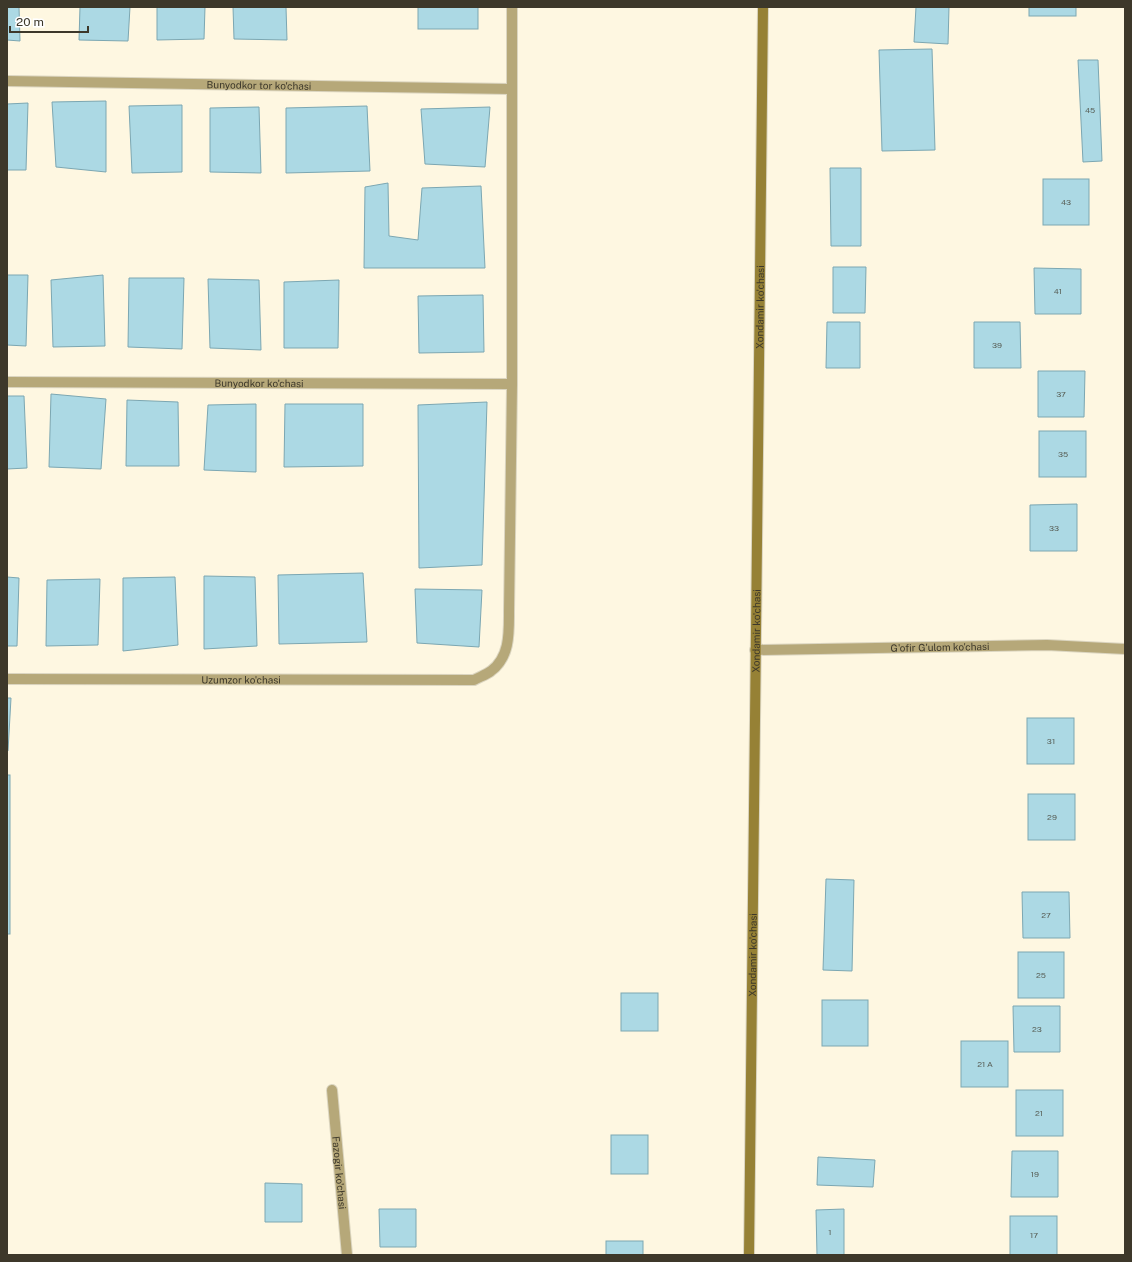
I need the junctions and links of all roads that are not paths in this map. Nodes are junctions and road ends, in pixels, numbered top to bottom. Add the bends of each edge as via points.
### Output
1 (512, 7) edge
2 (763, 7) edge
3 (7, 81) edge
4 (511, 89) junction
5 (7, 382) edge
6 (512, 384) junction
7 (1125, 649) edge
8 (756, 650) junction
9 (7, 679) edge
10 (332, 1090) dead end
11 (346, 1255) edge
12 (749, 1255) edge

1 - 4 street
2 - 8 main road, Xondamir ko'chasi
3 - 4 street, Bunyodkor tor ko'chasi
4 - 6 street
5 - 6 street, Bunyodkor ko'chasi
6 - 9 street, Uzumzor ko'chasi via 508,642 502,659 491,671 474,680
7 - 8 street, G'ofir G'ulom ko'chasi via 1047,646
8 - 12 main road, Xondamir ko'chasi
10 - 11 street, Fazogir ko'chasi

